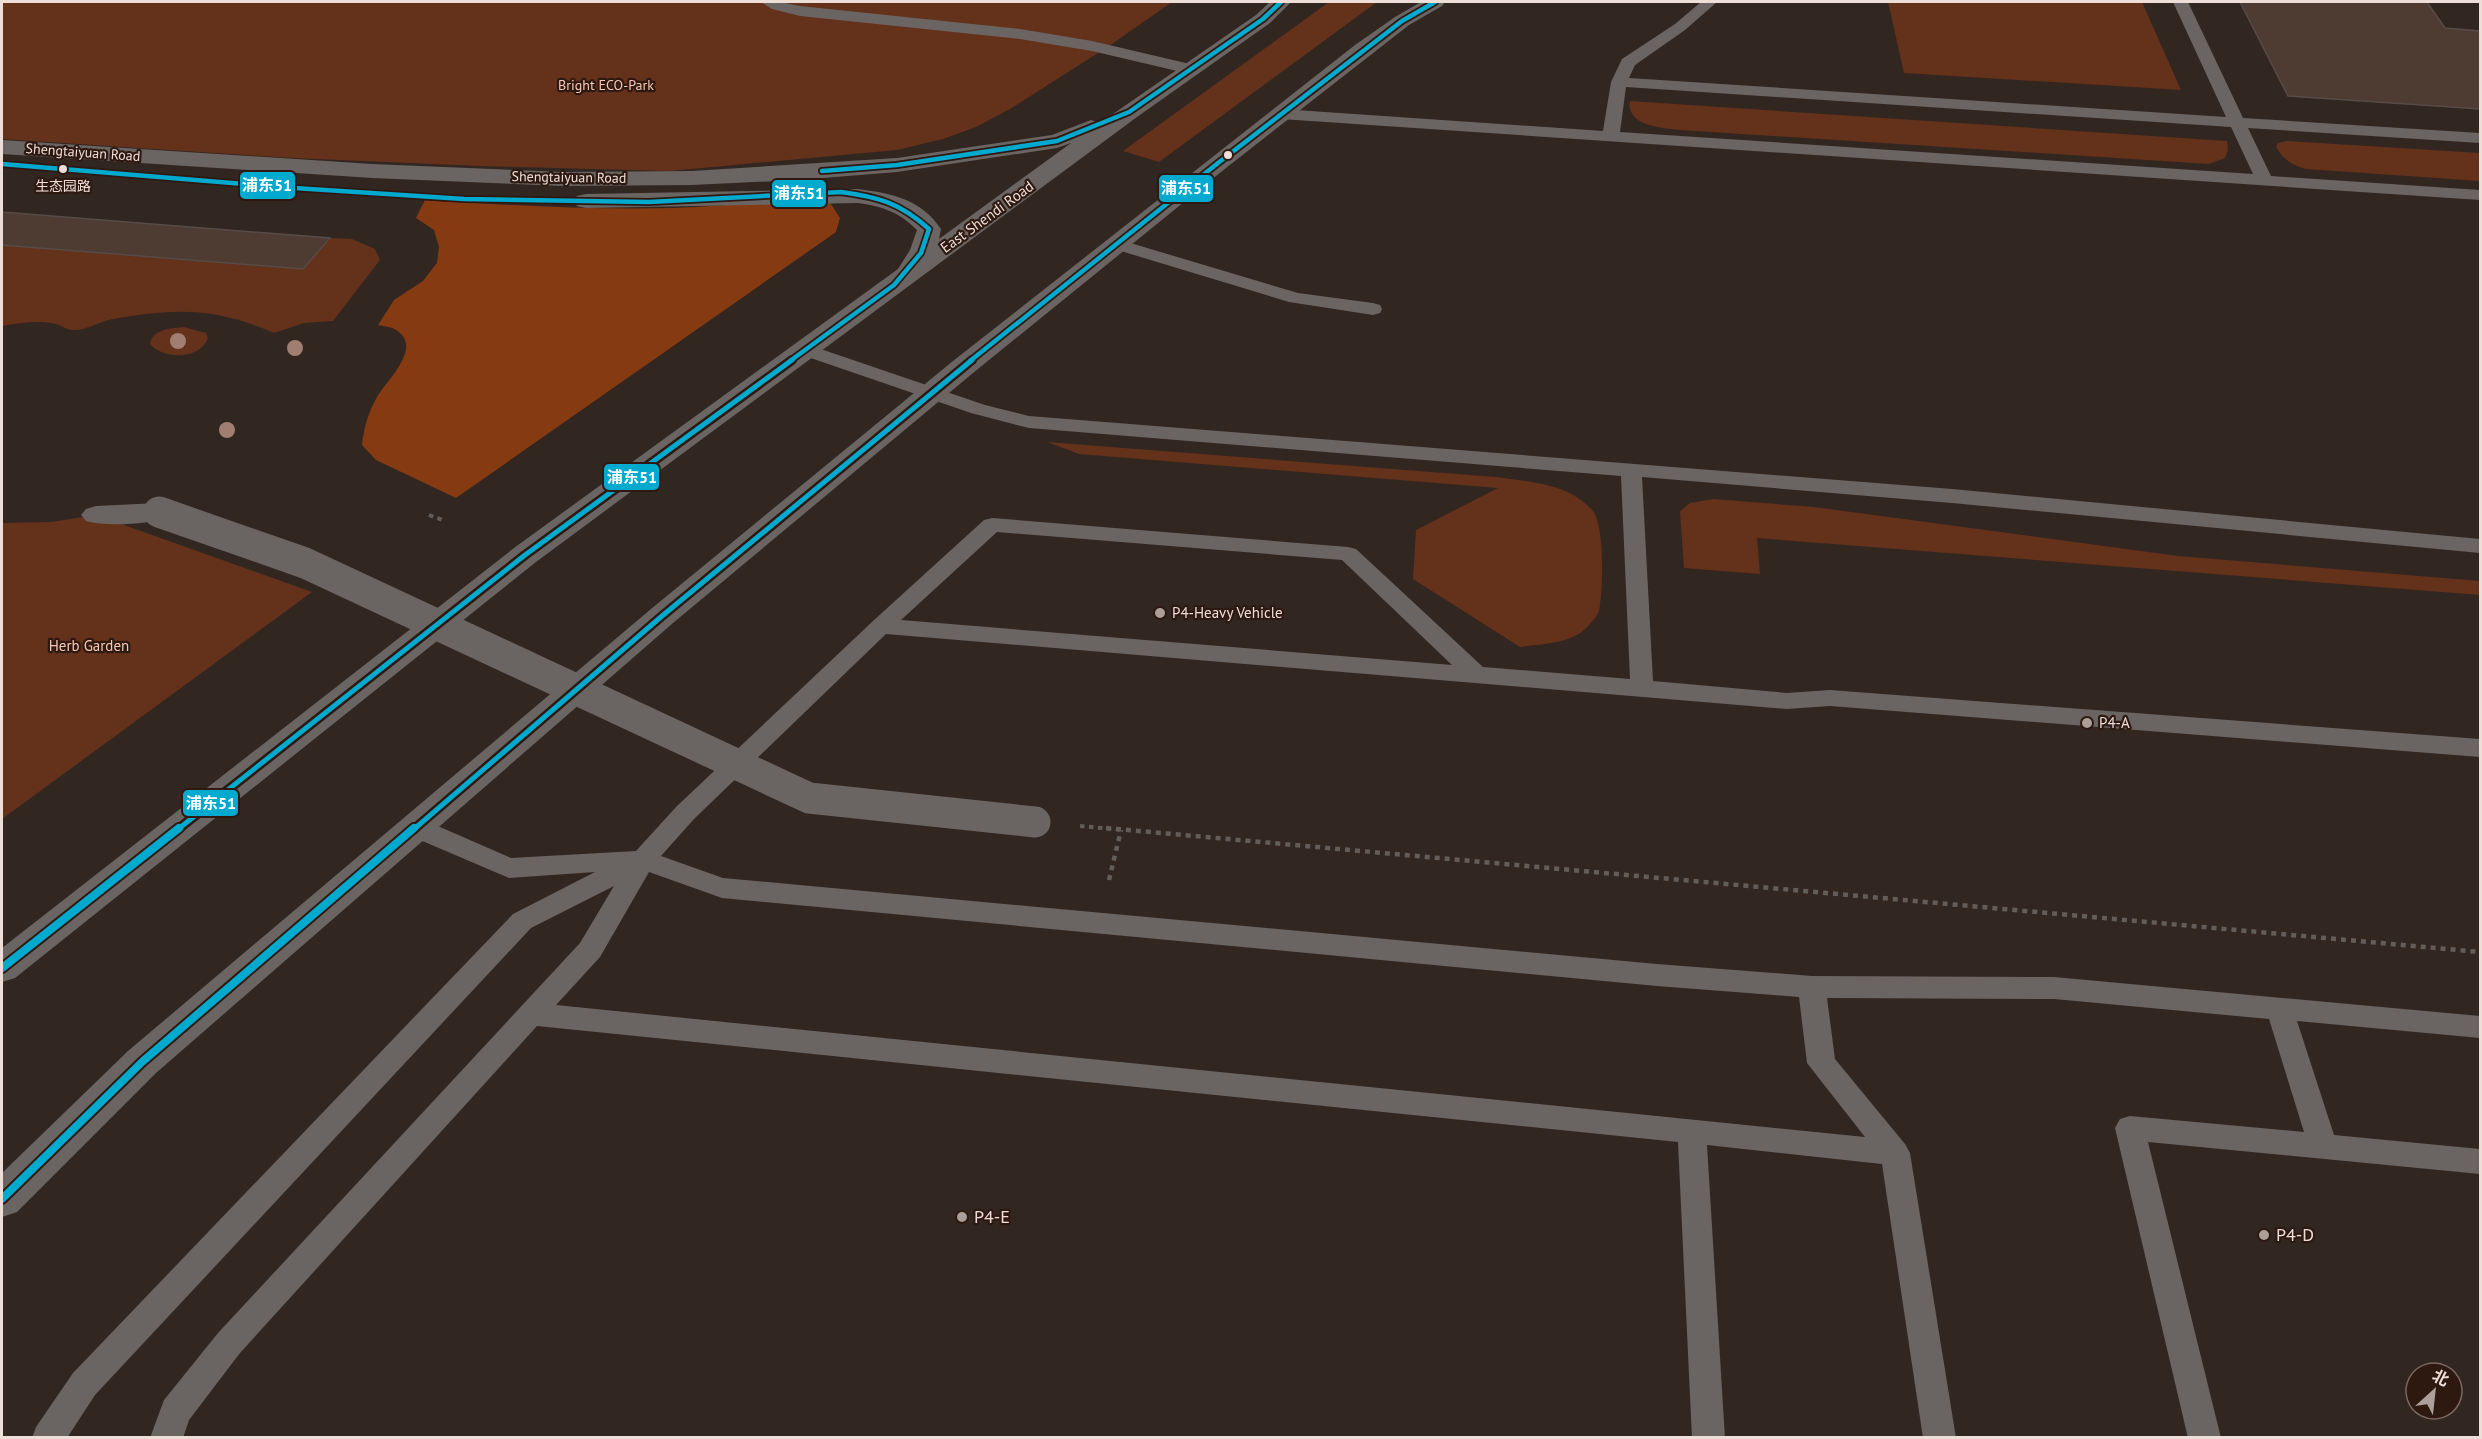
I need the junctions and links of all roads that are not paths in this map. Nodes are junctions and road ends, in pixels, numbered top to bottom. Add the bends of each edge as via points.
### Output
1 (769, 2) edge
2 (1281, 2) edge
3 (1436, 2) edge
4 (1709, 2) edge
5 (2181, 2) edge
6 (1190, 69) junction
7 (1620, 82) junction
8 (1129, 112) junction
9 (1281, 114) junction
10 (2237, 122) junction
11 (1611, 136) junction
12 (2481, 138) edge
13 (2, 147) edge
14 (2, 164) edge
15 (2264, 180) junction
16 (2481, 195) edge
17 (1117, 244) junction
18 (894, 285) junction
19 (1373, 309) dead end
20 (806, 350) junction
21 (931, 394) junction
22 (1631, 470) junction
23 (96, 515) dead end
24 (2481, 546) edge
25 (881, 626) junction
26 (1477, 675) junction
27 (1642, 688) junction
28 (2481, 748) edge
29 (1035, 822) road end
30 (415, 827) junction
31 (643, 860) junction
32 (2, 968) edge
33 (1812, 987) junction
34 (2279, 1008) junction
35 (531, 1014) junction
36 (2481, 1027) edge
37 (1692, 1131) junction
38 (2323, 1146) junction
39 (1895, 1153) junction
40 (2481, 1162) edge
41 (2, 1199) edge
42 (48, 1437) edge
43 (166, 1437) edge
44 (1709, 1437) edge
45 (1940, 1437) edge
46 (2205, 1437) edge

1 - 6 lane via 800,11 1092,46
2 - 6 street, East Shendi Road via 1263,19
3 - 9 street via 1402,21
4 - 7 lane via 1628,62
5 - 10 lane
6 - 8 street, East Shendi Road
7 - 10 lane
7 - 11 lane
8 - 13 street, Shengtaiyuan Road via 1057,141 972,154 886,166 692,178 563,179 384,171
8 - 18 street, East Shendi Road
9 - 11 lane
9 - 17 street
10 - 12 lane
10 - 15 lane
11 - 15 lane
14 - 18 street, Shengtaiyuan Road via 225,183 557,201 867,197 895,203 929,228 928,242 920,257
15 - 16 lane
17 - 19 lane via 1296,298
17 - 21 street
18 - 20 street, East Shendi Road
20 - 21 lane
20 - 32 street, East Shendi Road via 442,618
21 - 22 lane via 1029,422
21 - 30 street
22 - 24 lane
22 - 27 lane
23 - 29 street, bridge via 159,512 305,563 809,798
25 - 26 lane
25 - 26 lane via 992,525 1348,554
25 - 31 lane via 686,813
26 - 27 lane
27 - 28 lane via 1787,701 1830,698
30 - 31 lane via 509,868
30 - 41 street via 142,1062
31 - 33 lane via 722,888
31 - 35 lane via 590,950
31 - 42 lane via 522,921 84,1384
33 - 34 lane via 2054,988
33 - 39 lane via 1821,1063
34 - 36 lane
34 - 38 lane
35 - 37 lane
35 - 43 lane via 229,1343 176,1411
37 - 39 lane
37 - 44 lane
38 - 40 lane
38 - 46 lane via 2130,1128
39 - 45 lane

